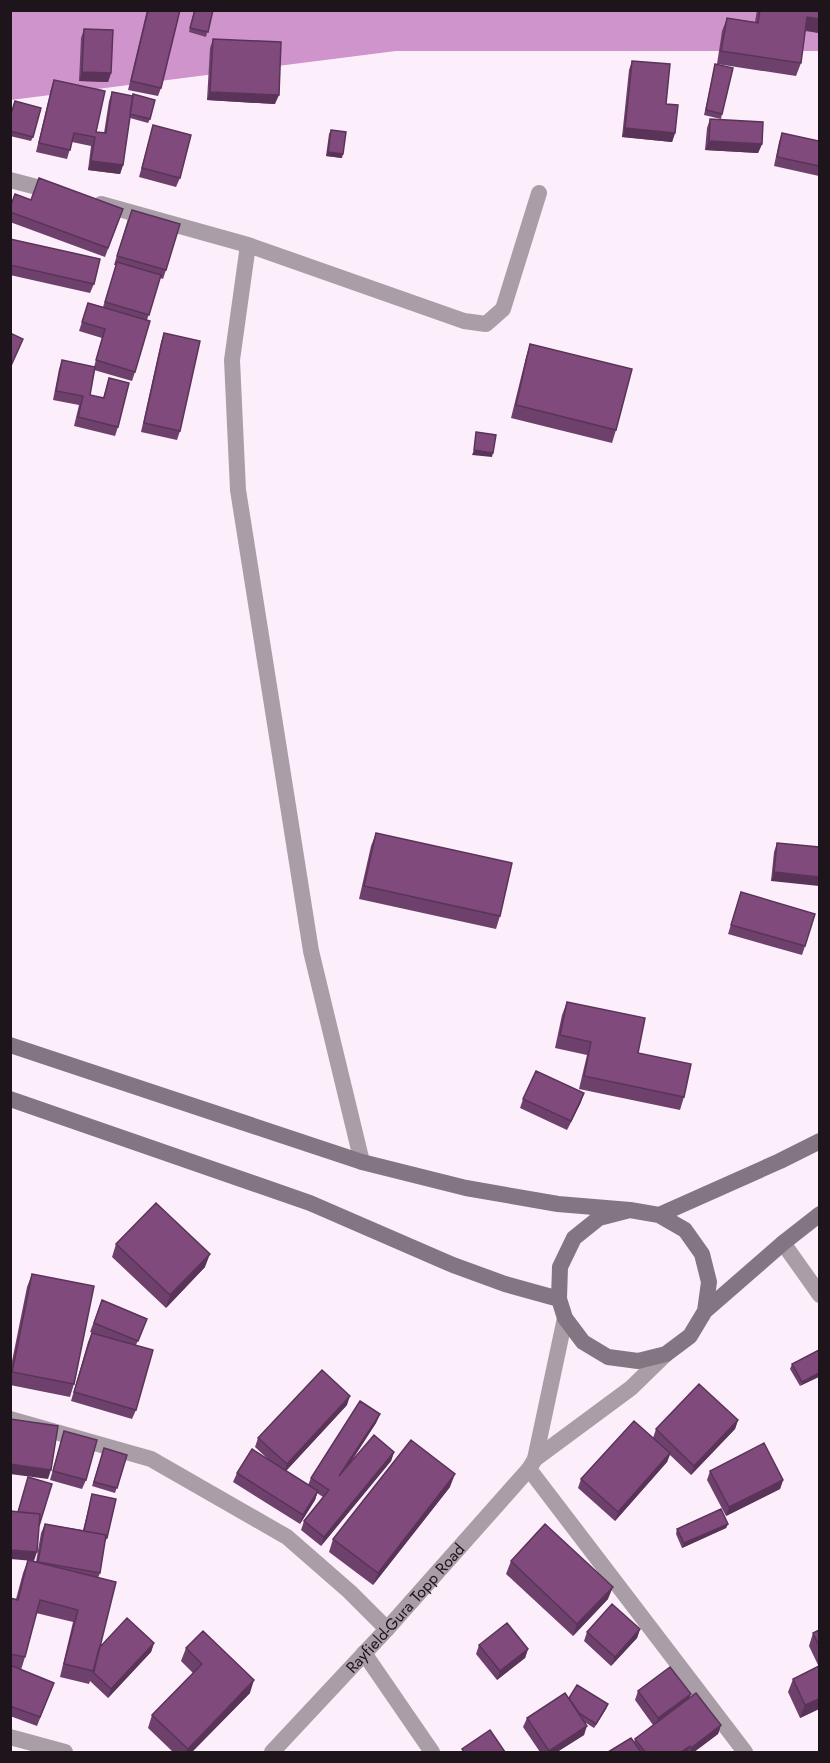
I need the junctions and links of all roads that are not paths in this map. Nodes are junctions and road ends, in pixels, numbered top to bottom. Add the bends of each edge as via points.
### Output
1 (10, 180) edge
2 (539, 193) dead end
3 (67, 195) edge
4 (90, 201) edge
5 (248, 245) junction
6 (10, 1045) edge
7 (10, 1099) edge
8 (819, 1141) edge
9 (362, 1162) junction
10 (630, 1210) junction
11 (819, 1214) edge
12 (659, 1215) junction
13 (783, 1243) junction
14 (819, 1295) edge
15 (559, 1299) junction
16 (705, 1311) junction
17 (565, 1318) junction
18 (666, 1354) junction
19 (10, 1419) edge
20 (532, 1464) junction
21 (387, 1629) junction
22 (364, 1653) junction
23 (10, 1737) edge
24 (65, 1752) edge
25 (272, 1752) edge
26 (432, 1752) edge
27 (745, 1752) edge

1 - 3 street
2 - 5 street via 503,309 486,324 464,321
4 - 5 street
5 - 9 street via 232,360 238,490 310,951
6 - 9 main road
7 - 15 main road via 309,1203 453,1265
8 - 12 main road
9 - 10 main road via 466,1188 558,1204
10 - 12 main road
10 - 15 main road via 599,1218 574,1238 560,1267
11 - 13 main road
12 - 16 main road via 685,1230 702,1254 709,1282
13 - 14 street
13 - 16 main road
15 - 17 main road
16 - 18 main road via 690,1336
17 - 18 main road via 583,1342 608,1356 638,1360
17 - 20 street
18 - 20 street, Rayfield-Gura Topp Road via 631,1388
19 - 21 street via 151,1459 287,1537
20 - 21 street, Rayfield-Gura Topp Road
20 - 27 street
21 - 22 street, Rayfield-Gura Topp Road
22 - 25 street, Rayfield-Gura Topp Road
22 - 26 street
23 - 24 street

